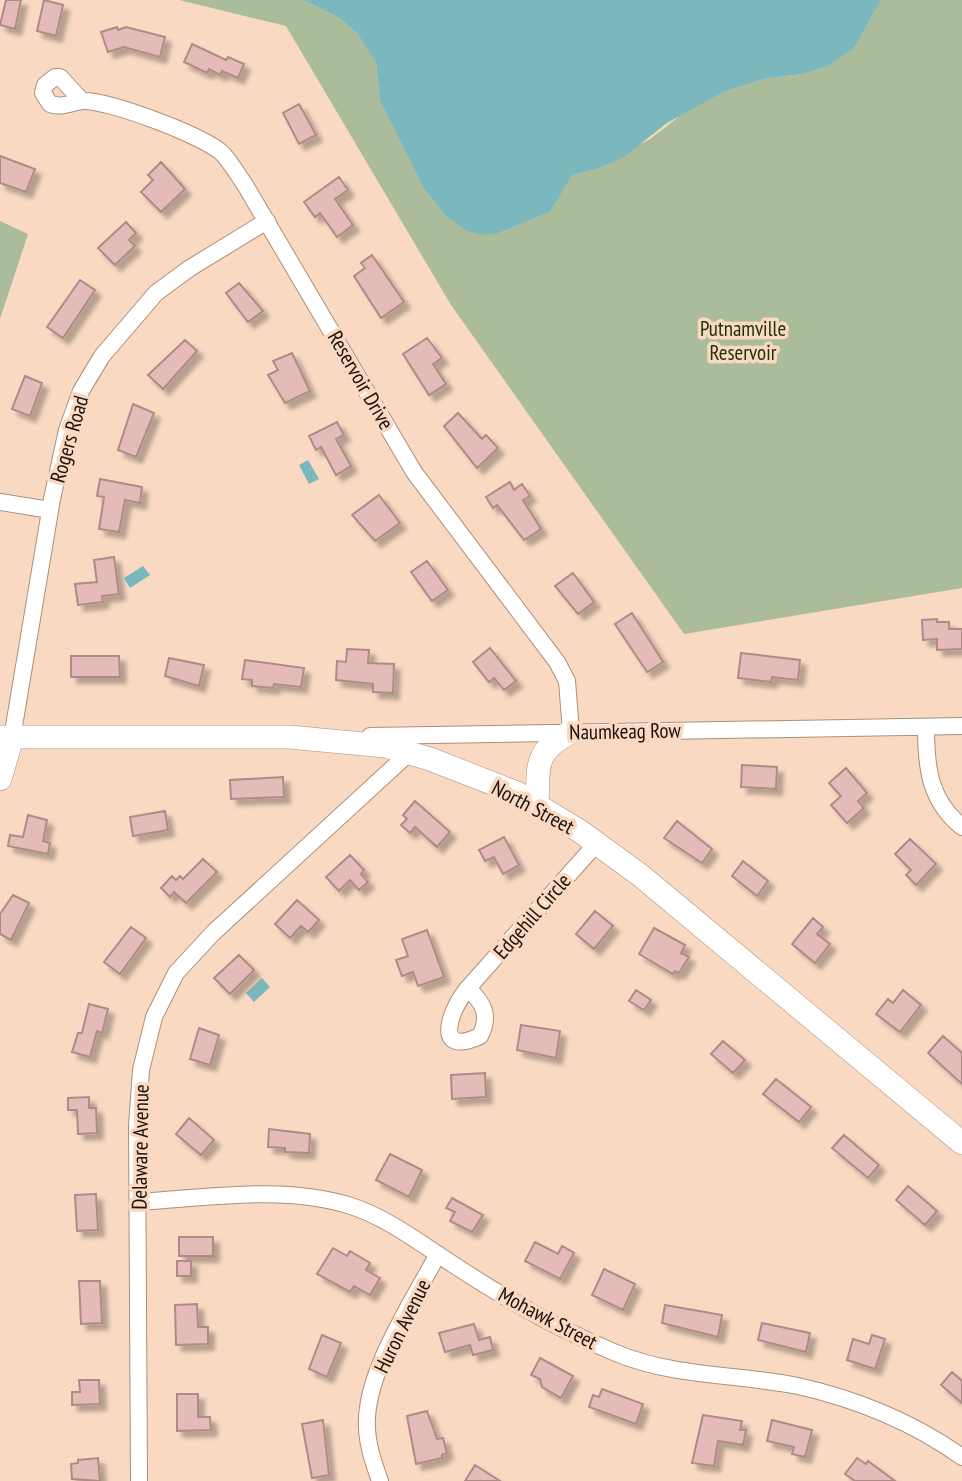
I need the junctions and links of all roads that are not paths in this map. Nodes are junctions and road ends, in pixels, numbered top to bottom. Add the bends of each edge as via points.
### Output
1 (82, 101) dead end
2 (267, 222) junction
3 (0, 502) edge
4 (50, 510) junction
5 (962, 726) edge
6 (926, 727) junction
7 (571, 732) junction
8 (289, 737) junction
9 (6, 738) edge
10 (409, 753) junction
11 (0, 779) edge
12 (537, 805) junction
13 (962, 827) edge
14 (597, 843) junction
15 (468, 988) dead end
16 (962, 1143) edge
17 (138, 1202) junction
18 (438, 1254) junction
19 (962, 1457) edge
20 (139, 1481) edge
21 (380, 1481) edge

1 - 2 street, Reservoir Drive via 186,131 222,153
2 - 4 street, Rogers Road via 156,293 102,356 81,391 67,430
2 - 7 street, Reservoir Drive via 414,472 557,662 566,681
3 - 4 street
4 - 9 street, Rogers Road
5 - 6 street, Naumkeag Row
6 - 7 street, Naumkeag Row
6 - 13 street via 926,768 937,799
7 - 8 street, Naumkeag Row
7 - 12 street via 548,744 542,753
8 - 9 street, North Street
8 - 10 street, North Street via 385,746
9 - 11 street
10 - 12 street, North Street via 517,793
10 - 17 street, Delaware Avenue via 213,933 176,973 153,1017 141,1070
12 - 14 street, North Street
14 - 15 street, Edgehill Circle
14 - 16 street, North Street
17 - 18 street, Mohawk Street via 304,1196 350,1206
17 - 20 street, Delaware Avenue
18 - 19 street, Mohawk Street via 508,1298 618,1354 672,1368 799,1387 875,1410
18 - 21 street, Huron Avenue via 381,1364 370,1399 366,1427

